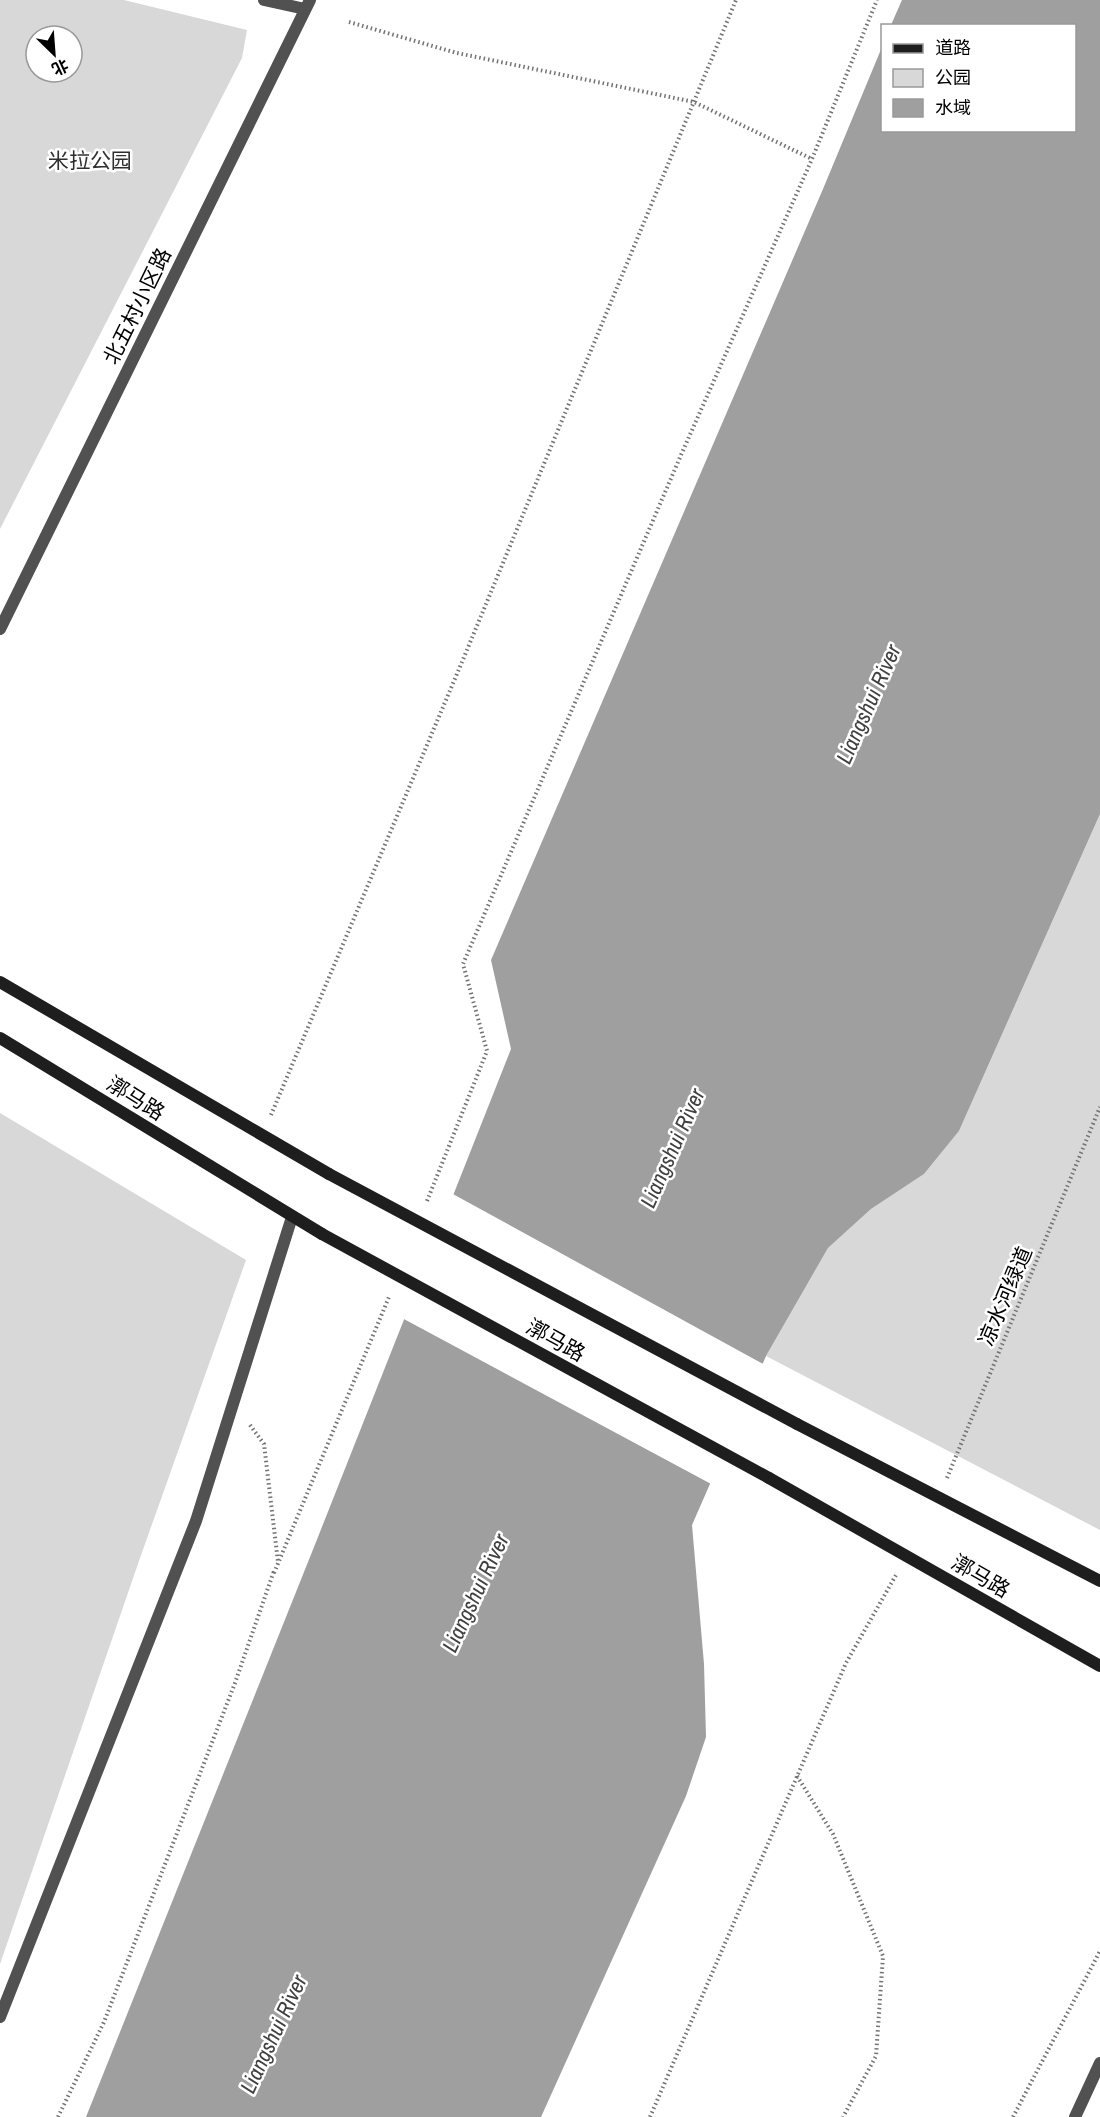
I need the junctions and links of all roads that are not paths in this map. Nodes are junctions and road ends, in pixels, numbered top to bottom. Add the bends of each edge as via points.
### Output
1 (264, 0) edge
2 (308, 5) edge
3 (0, 629) edge
4 (0, 981) edge
5 (0, 1038) edge
6 (292, 1217) junction
7 (1100, 1581) edge
8 (1100, 1666) edge
9 (0, 2017) edge
10 (1100, 2063) edge
11 (1075, 2117) edge

1 - 2 street
2 - 3 street, 北五村小区路
4 - 7 main road, 漷马路, bridge via 328,1174
5 - 6 main road, 漷马路
6 - 8 main road, 漷马路, bridge via 769,1478
6 - 9 street via 195,1521
10 - 11 street

